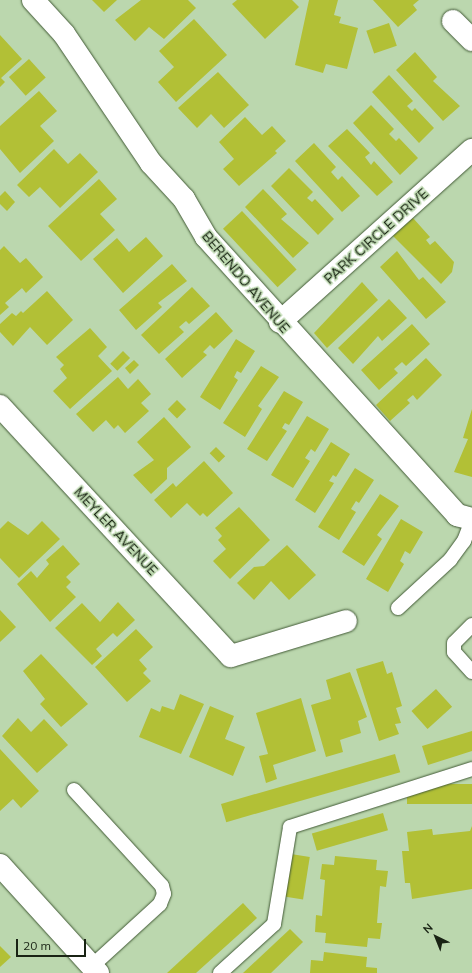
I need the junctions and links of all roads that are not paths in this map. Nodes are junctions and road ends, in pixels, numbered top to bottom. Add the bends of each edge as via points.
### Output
1 (33, 0) edge
2 (453, 21) dead end
3 (472, 40) edge
4 (472, 150) edge
5 (280, 322) junction
6 (0, 406) edge
7 (472, 520) edge
8 (398, 608) dead end
9 (346, 621) dead end
10 (472, 625) edge
11 (472, 672) edge
12 (472, 769) edge
13 (74, 790) dead end
14 (0, 865) edge
15 (95, 970) edge
16 (220, 973) edge

1 - 5 street, BERENDO AVENUE via 64,34 151,163 184,199 206,237
2 - 3 street
4 - 5 street, PARK CIRCLE DRIVE
5 - 7 street, BERENDO AVENUE via 457,515
6 - 9 street, MEYLER AVENUE via 231,656
7 - 8 lane via 464,541 450,560
10 - 11 lane via 454,643 454,652
12 - 16 lane via 290,827 274,924
13 - 15 lane via 162,886 164,894 160,904
14 - 15 street

